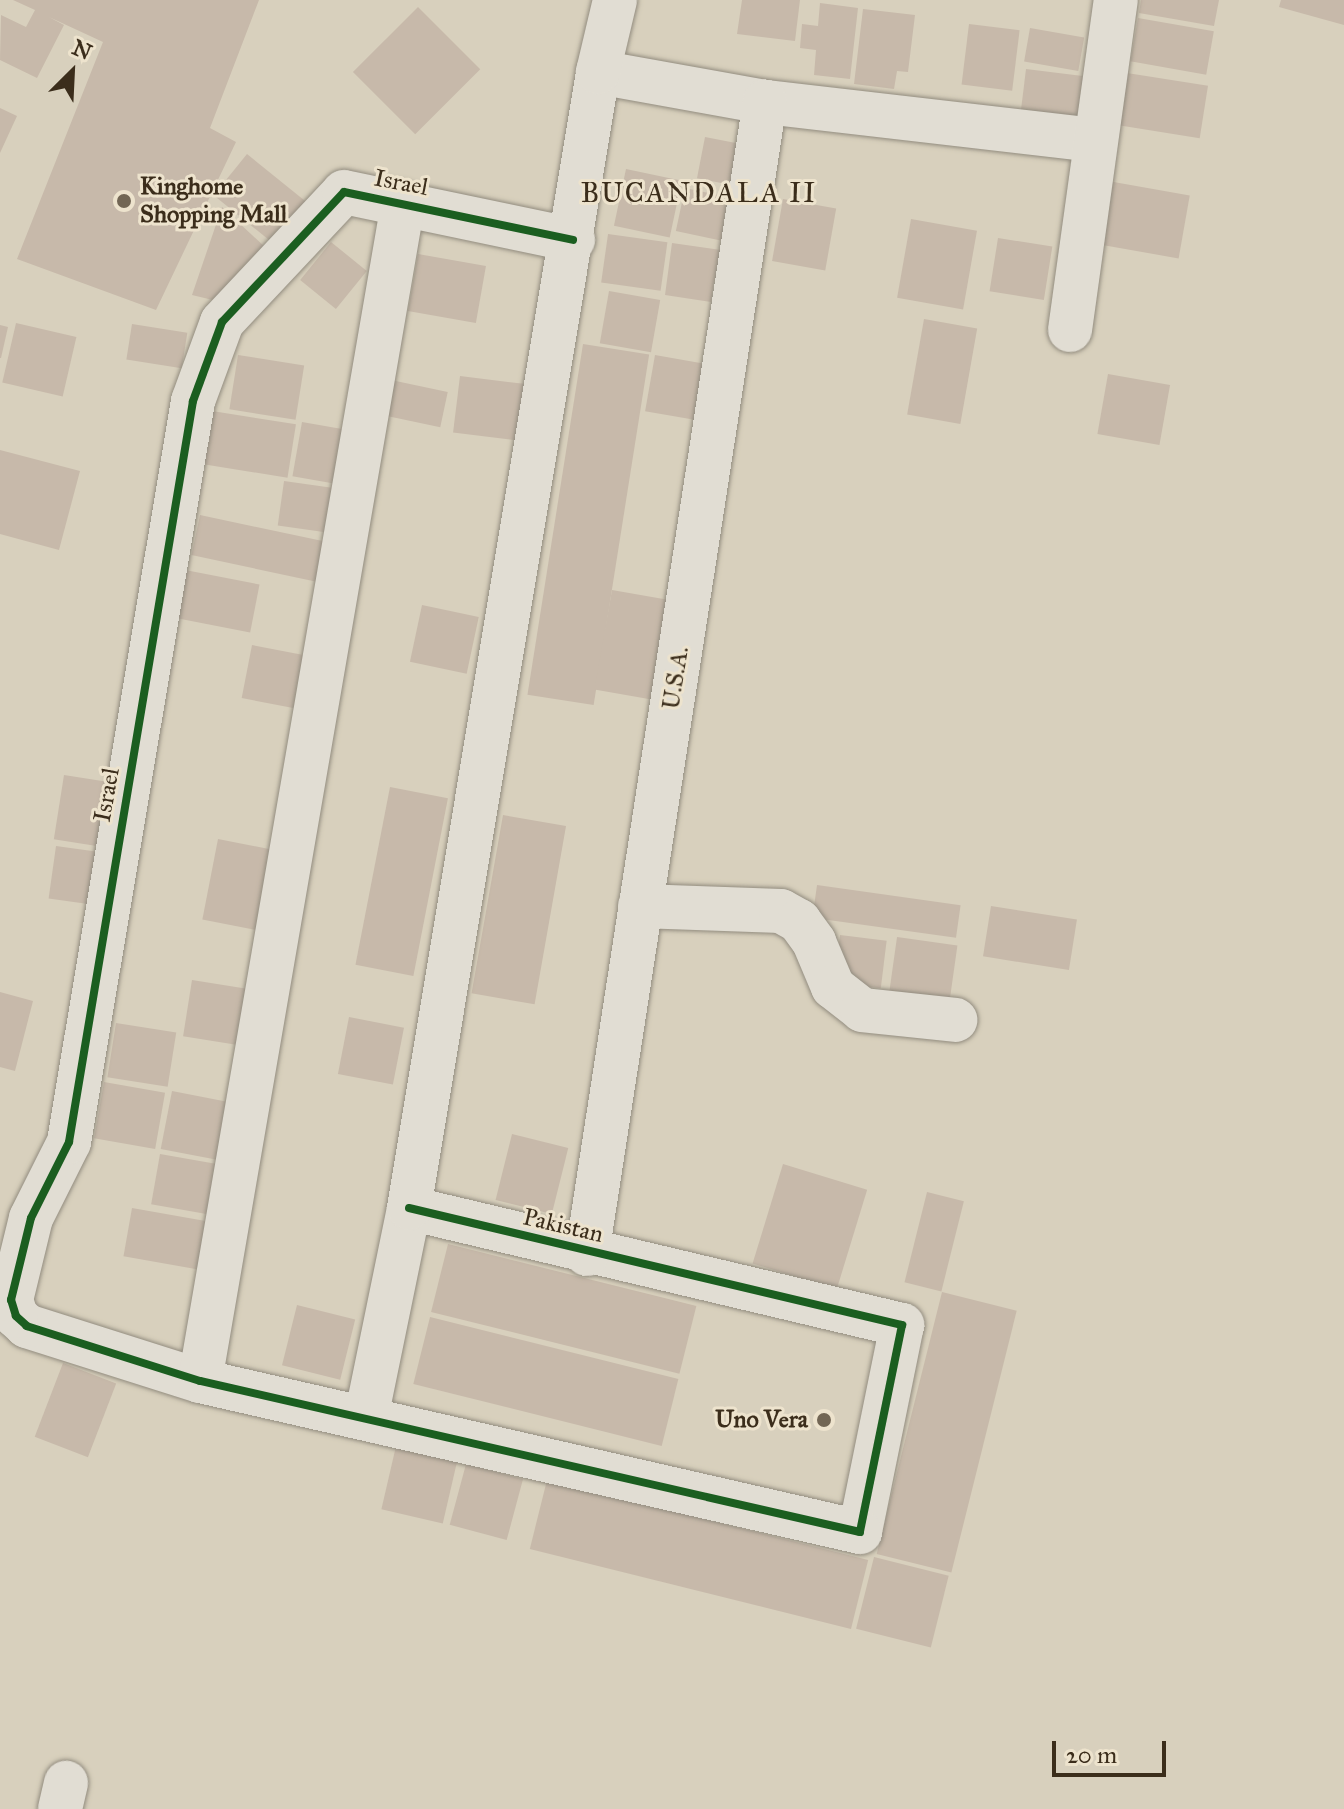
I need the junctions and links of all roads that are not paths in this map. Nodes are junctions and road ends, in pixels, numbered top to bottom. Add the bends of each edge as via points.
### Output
1 (615, 0) edge
2 (1116, 0) edge
3 (598, 72) junction
4 (765, 102) junction
5 (1093, 140) junction
6 (403, 203) junction
7 (573, 240) junction
8 (1070, 330) dead end
9 (640, 906) junction
10 (955, 1020) dead end
11 (409, 1208) junction
12 (587, 1254) junction
13 (200, 1381) junction
14 (366, 1418) junction

1 - 3 street
2 - 5 street
3 - 4 street
3 - 7 street
4 - 5 street
4 - 9 street, U.S.A.
5 - 8 street
6 - 7 street, Israel
6 - 13 street
6 - 13 street, Israel via 344,192 222,322 193,401 69,1142 31,1218 11,1300 16,1316 27,1326
7 - 11 street
9 - 10 street via 781,911 799,921 814,942 833,987 862,1010
9 - 12 street, U.S.A.
11 - 12 street, Pakistan
11 - 14 street
12 - 14 street, Pakistan via 902,1325 860,1532
13 - 14 street, Israel

